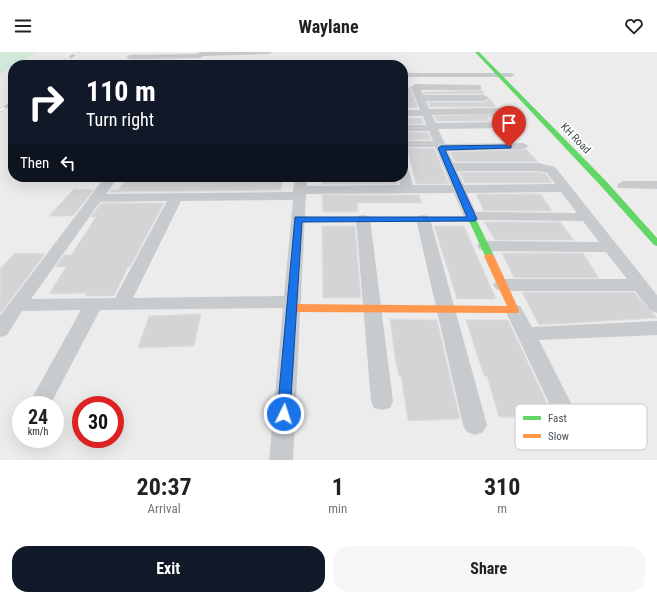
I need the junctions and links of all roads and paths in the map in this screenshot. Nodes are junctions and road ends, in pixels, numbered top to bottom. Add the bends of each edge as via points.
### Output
1 (269, 52) edge
2 (477, 52) edge
3 (488, 52) edge
4 (201, 54) edge
5 (130, 57) dead end
6 (408, 75) edge
7 (498, 75) junction
8 (511, 75) junction
9 (408, 86) edge
10 (415, 87) junction
11 (478, 87) dead end
12 (534, 97) dead end
13 (420, 98) junction
14 (484, 98) dead end
15 (498, 111) dead end
16 (426, 112) junction
17 (408, 113) edge
18 (509, 125) dead end
19 (432, 127) junction
20 (408, 128) edge
21 (408, 144) edge
22 (440, 146) junction
23 (523, 146) dead end
24 (450, 167) junction
25 (108, 182) edge
26 (405, 182) edge
27 (620, 182) joint
28 (657, 185) edge
29 (300, 188) edge
30 (566, 188) junction
31 (407, 189) junction
32 (459, 189) junction
33 (633, 195) dead end
34 (176, 197) junction
35 (97, 198) junction
36 (588, 217) junction
37 (472, 218) junction
38 (298, 219) junction
39 (363, 219) junction
40 (423, 219) junction
41 (657, 243) edge
42 (484, 246) junction
43 (611, 247) junction
44 (502, 285) junction
45 (640, 285) junction
46 (94, 304) junction
47 (121, 304) junction
48 (18, 305) junction
49 (292, 305) junction
50 (657, 307) edge
51 (372, 309) junction
52 (446, 309) junction
53 (514, 310) junction
54 (657, 328) edge
55 (0, 330) edge
56 (525, 334) junction
57 (44, 396) edge
58 (382, 401) dead end
59 (560, 404) edge
60 (475, 425) dead end
61 (280, 460) edge

1 - 4 street
2 - 7 main road, KH Road
3 - 8 main road
4 - 5 street
6 - 7 street
7 - 8 street
7 - 41 main road, KH Road via 603,183
8 - 12 main road
9 - 10 street
10 - 11 street
10 - 13 street
13 - 14 street
13 - 16 street
15 - 16 street
16 - 17 street
16 - 19 street
18 - 19 street
19 - 20 street
19 - 22 street
21 - 22 street
22 - 23 street
22 - 24 street
24 - 30 street via 539,167 554,172
24 - 32 street
25 - 35 street
26 - 31 street
27 - 28 street
27 - 33 main road
29 - 31 street
29 - 34 street
29 - 38 street
30 - 32 street
30 - 36 street
31 - 32 street
32 - 37 street
34 - 35 street
34 - 47 street
35 - 48 street
36 - 37 street
36 - 43 street
37 - 40 main road
37 - 42 main road
38 - 39 main road
38 - 49 street
39 - 40 main road
39 - 51 street
40 - 52 street
42 - 43 street
42 - 44 main road
43 - 45 street
44 - 45 street
44 - 53 main road
45 - 50 street
46 - 47 street
46 - 48 street
46 - 57 street
47 - 49 street
48 - 55 street
49 - 51 main road
49 - 61 street
51 - 52 main road
51 - 58 street
52 - 53 main road
52 - 60 street
53 - 56 street
54 - 56 street
56 - 59 street

